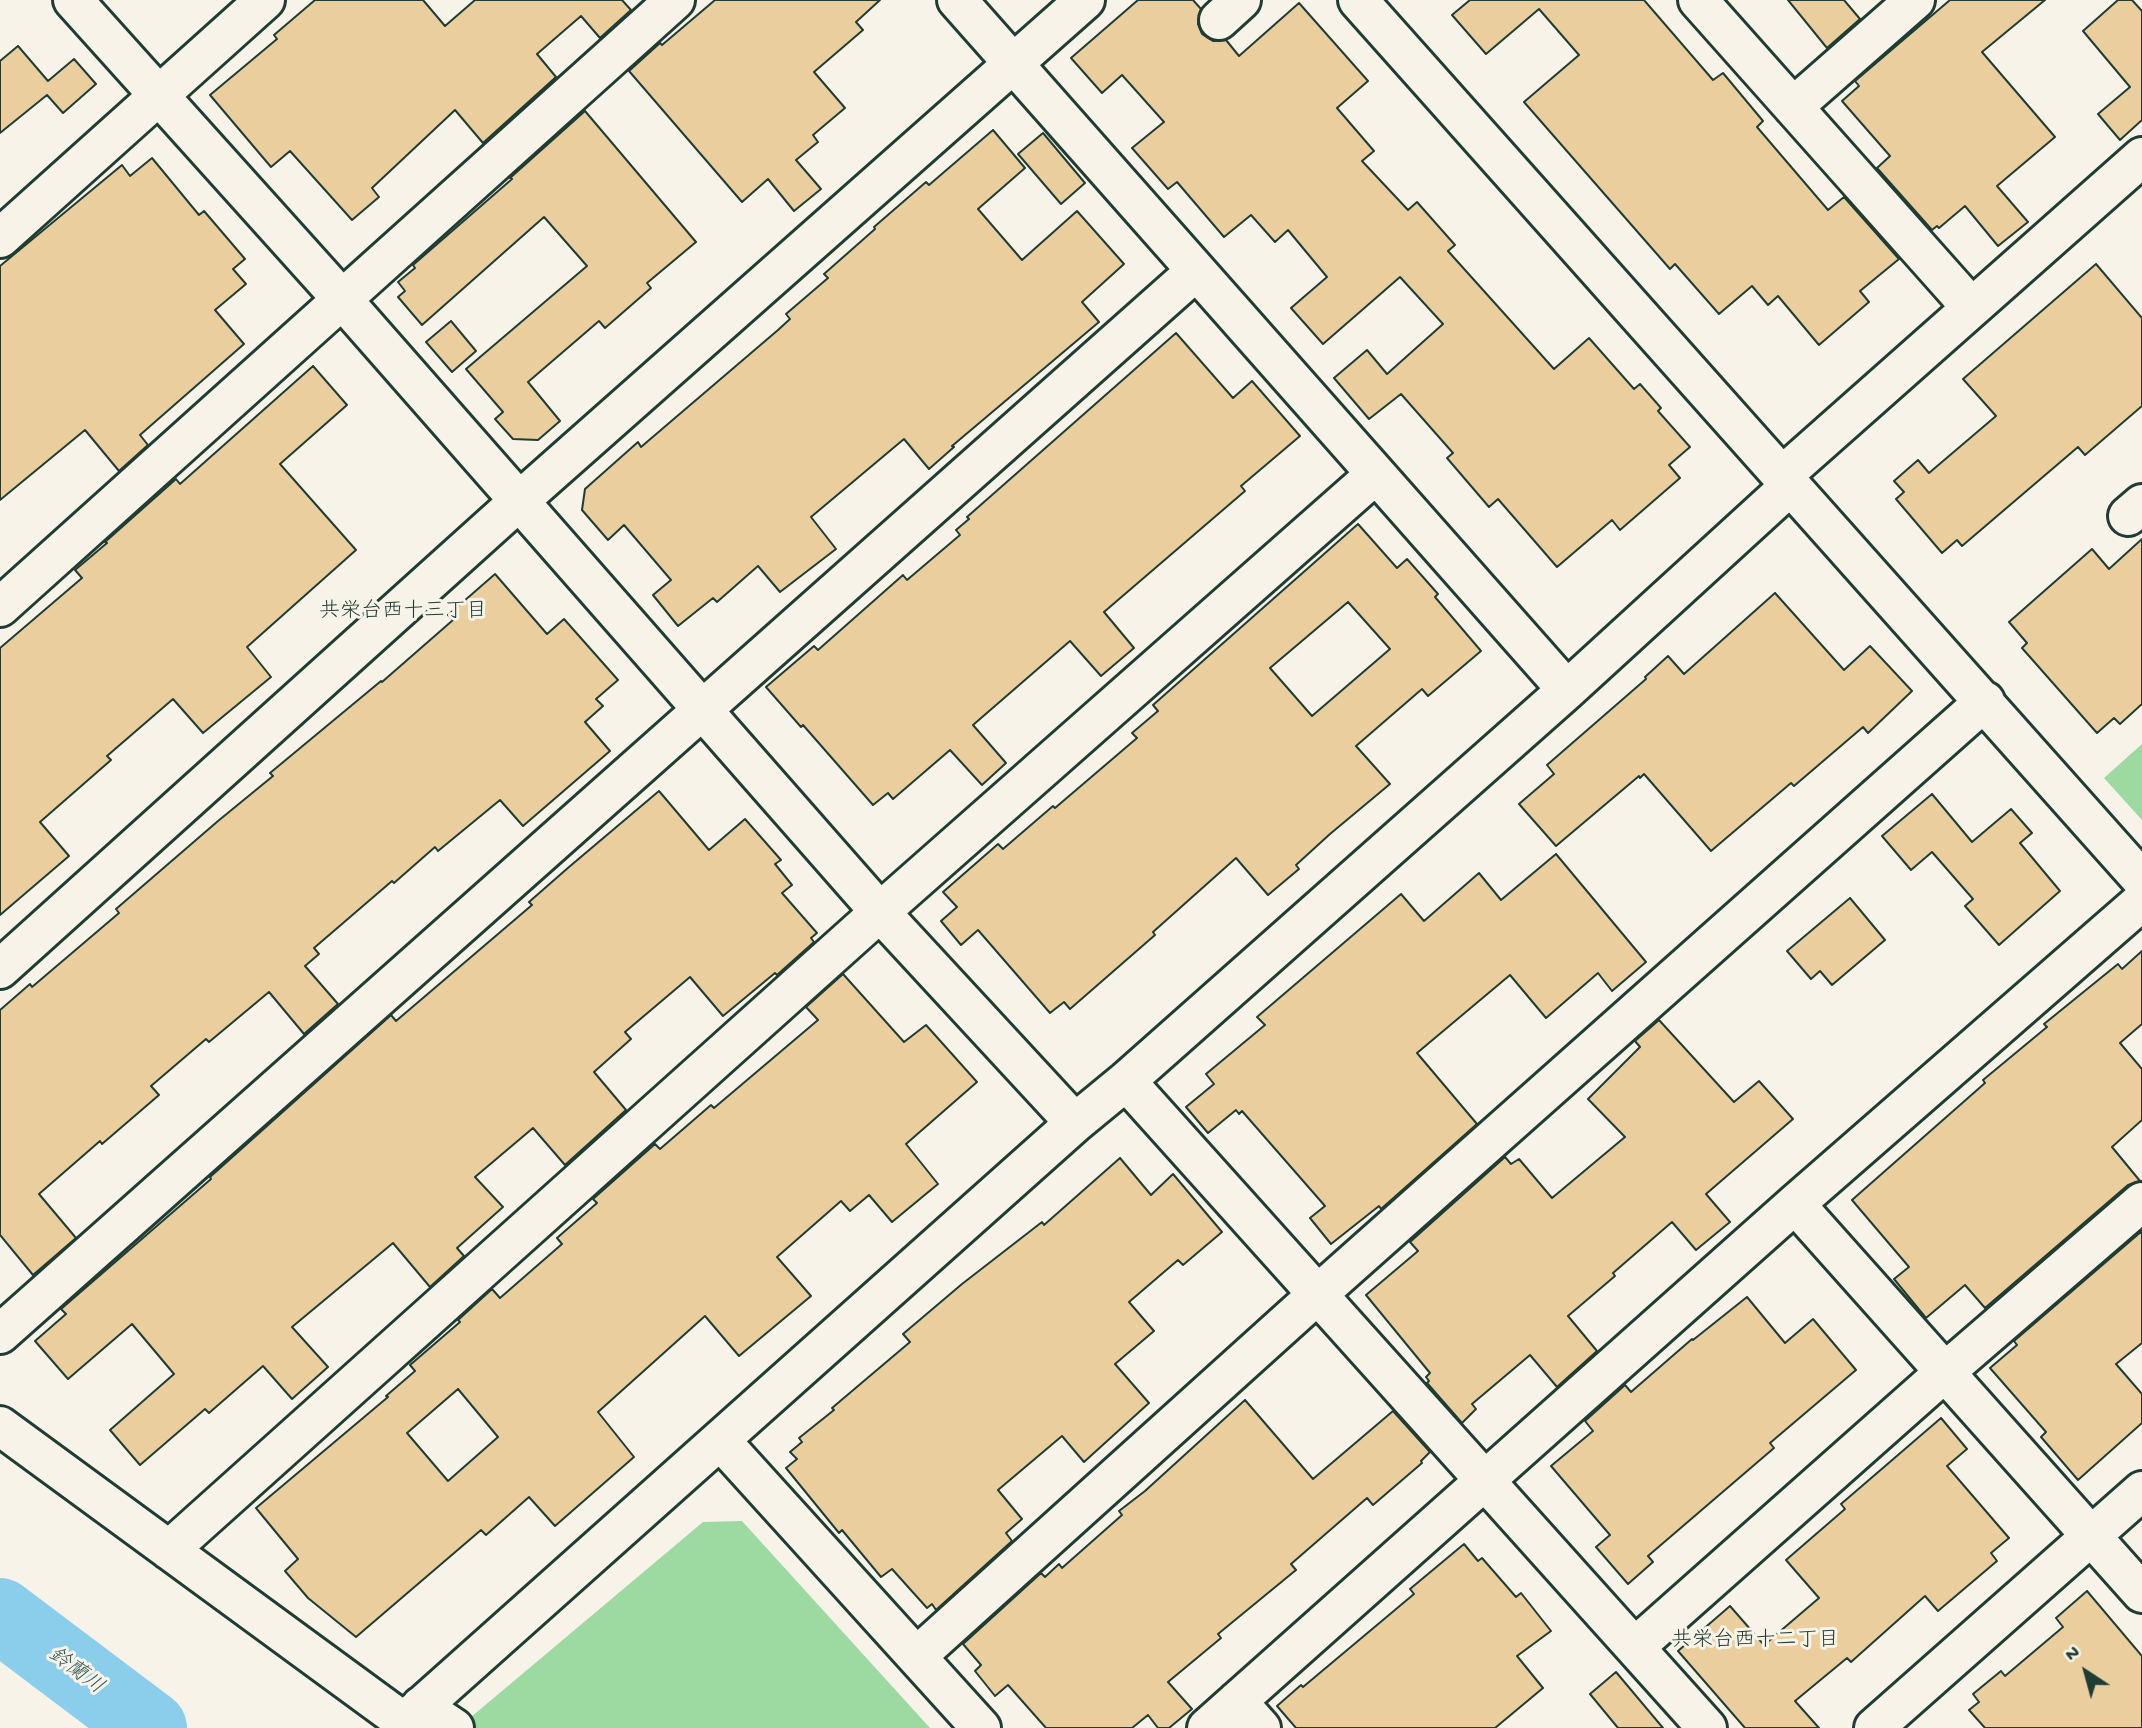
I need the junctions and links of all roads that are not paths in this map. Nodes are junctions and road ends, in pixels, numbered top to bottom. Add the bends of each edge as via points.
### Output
1 (73, 0) edge
2 (265, 0) edge
3 (675, 0) edge
4 (957, 0) edge
5 (1085, 0) edge
6 (1358, 0) edge
7 (1698, 0) edge
8 (1915, 0) edge
9 (1013, 64) junction
10 (158, 95) junction
11 (1793, 107) junction
12 (2142, 157) edge
13 (0, 238) edge
14 (1196, 271) junction
15 (341, 298) junction
16 (1971, 307) junction
17 (1376, 474) junction
18 (1786, 481) junction
19 (518, 502) junction
20 (0, 607) edge
21 (1567, 690) junction
22 (1985, 701) junction
23 (701, 711) junction
24 (2142, 880) edge
25 (2142, 901) edge
26 (880, 912) junction
27 (0, 969) edge
28 (1126, 1081) junction
29 (1075, 1123) junction
30 (2142, 1202) edge
31 (1796, 1204) junction
32 (1318, 1294) junction
33 (0, 1334) edge
34 (1945, 1372) junction
35 (0, 1426) edge
36 (720, 1440) junction
37 (1486, 1480) junction
38 (2142, 1491) edge
39 (2090, 1536) junction
40 (169, 1550) junction
41 (2142, 1593) edge
42 (1635, 1647) junction
43 (917, 1656) junction
44 (421, 1706) junction
45 (1249, 1715) edge
46 (454, 1728) edge
47 (981, 1728) edge
48 (1207, 1728) edge
49 (1707, 1728) edge
50 (1874, 1728) edge

1 - 10 street
2 - 10 street
3 - 15 street
4 - 9 street
5 - 9 street
6 - 18 street
7 - 11 street
8 - 11 street
9 - 14 street
9 - 19 street
10 - 13 street
10 - 15 street
11 - 16 street
12 - 16 street
14 - 17 street
14 - 23 street
15 - 19 street
15 - 20 street
16 - 18 street
17 - 21 street
17 - 26 street
18 - 21 street
18 - 22 street
19 - 23 street
19 - 27 street
21 - 28 street
22 - 24 street
22 - 32 street
23 - 26 street
23 - 33 street
25 - 31 street
26 - 29 street
26 - 40 street
28 - 29 street
28 - 32 street
29 - 36 street
30 - 34 street
31 - 34 street
31 - 37 street
32 - 37 street
32 - 43 street
34 - 39 street
34 - 42 street
35 - 40 street
36 - 43 street
36 - 44 street
37 - 42 street
37 - 45 street
38 - 39 street
39 - 41 street
39 - 50 street
40 - 44 street via 404,1722
42 - 49 street
43 - 47 street
44 - 46 street
45 - 48 street

